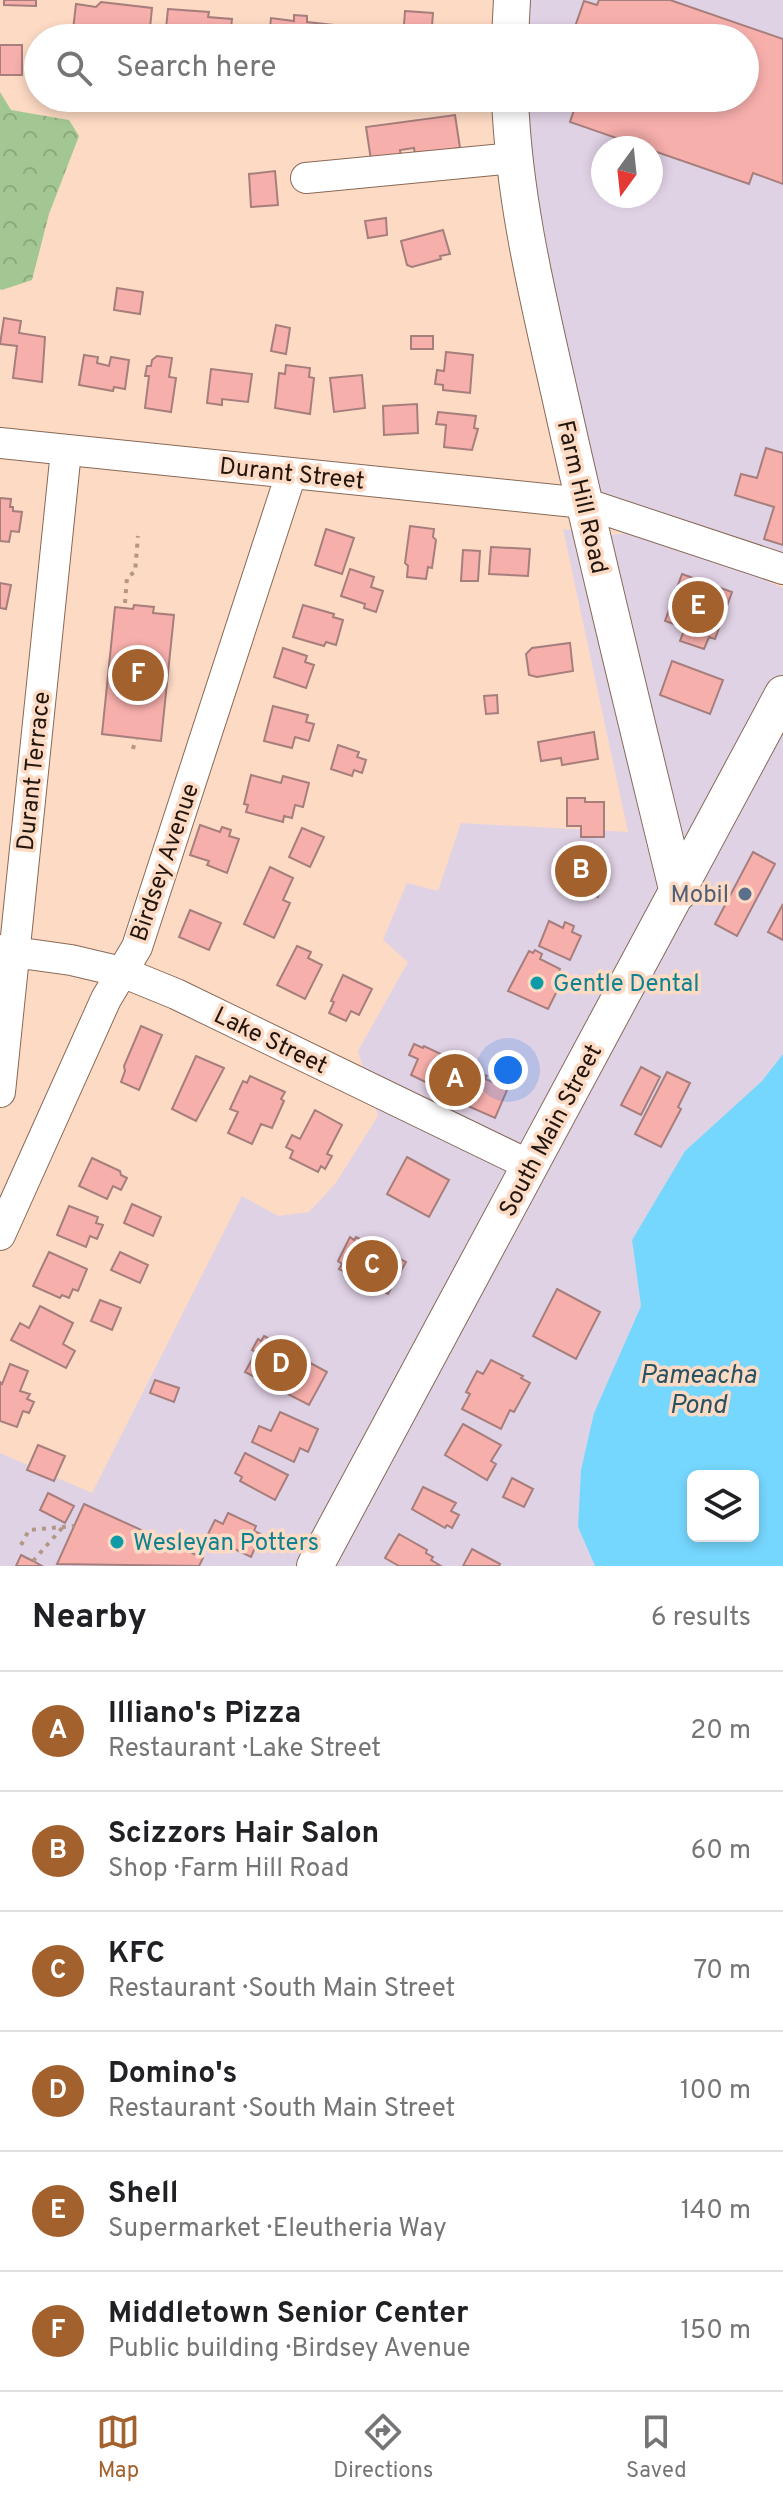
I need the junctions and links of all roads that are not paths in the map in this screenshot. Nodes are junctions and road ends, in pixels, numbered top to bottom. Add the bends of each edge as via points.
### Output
1 (512, 0) edge
2 (511, 24) edge
3 (511, 112) edge
4 (514, 158) junction
5 (306, 178) dead end
6 (0, 443) edge
7 (66, 451) junction
8 (291, 474) junction
9 (584, 503) junction
10 (783, 569) edge
11 (783, 694) edge
12 (678, 893) junction
13 (7, 951) edge
14 (122, 972) junction
15 (0, 1092) edge
16 (531, 1166) junction
17 (0, 1235) edge
18 (315, 1566) edge

1 - 2 main road
3 - 4 main road, Farm Hill Road
4 - 5 street
4 - 9 main road, Farm Hill Road via 532,267
6 - 7 street, Durant Street
7 - 8 street, Durant Street
7 - 13 street, Durant Terrace
8 - 9 street, Durant Street
8 - 14 street, Birdsey Avenue via 137,947
9 - 10 street, Durant Street
9 - 12 main road, Farm Hill Road
11 - 12 main road, South Main Street
12 - 16 main road, South Main Street
13 - 14 street, Lake Street
13 - 15 street, Durant Terrace
14 - 16 street, Lake Street
14 - 17 street, Birdsey Avenue
16 - 18 main road, South Main Street

